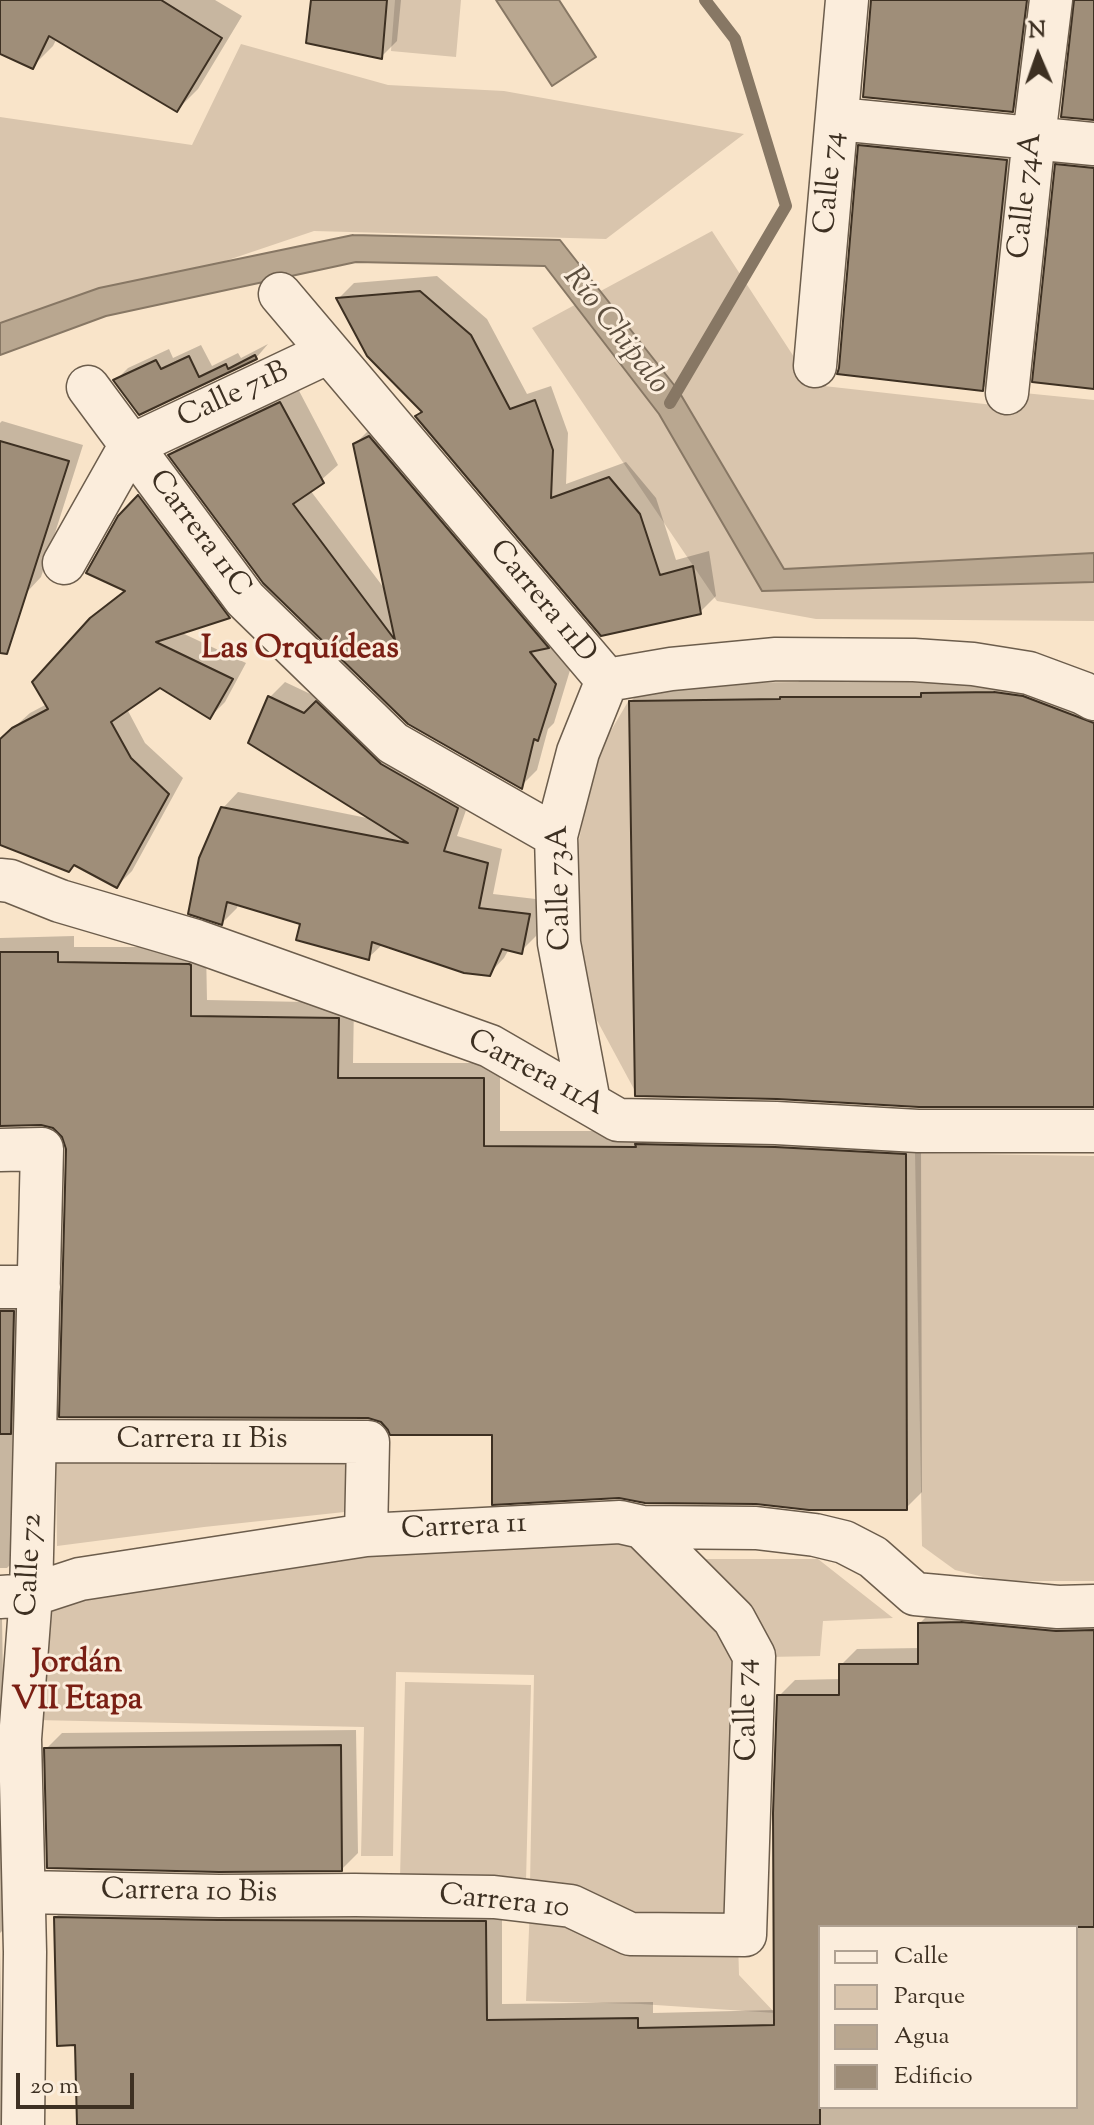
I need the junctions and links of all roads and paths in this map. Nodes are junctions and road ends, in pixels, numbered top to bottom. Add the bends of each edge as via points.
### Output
1 (847, 0) edge
2 (1051, 0) edge
3 (838, 119) junction
4 (1034, 137) junction
5 (1094, 144) edge
6 (280, 294) dead end
7 (329, 352) junction
8 (815, 366) dead end
9 (88, 387) dead end
10 (1007, 393) dead end
11 (130, 446) junction
12 (64, 563) dead end
13 (607, 680) junction
14 (1094, 699) edge
15 (556, 836) junction
16 (0, 880) edge
17 (589, 1102) junction
18 (1094, 1131) edge
19 (0, 1150) edge
20 (20, 1287) edge
21 (37, 1441) junction
22 (642, 1527) junction
23 (366, 1535) junction
24 (16, 1596) edge
25 (1094, 1606) edge
26 (24, 1892) junction
27 (355, 1895) joint
28 (745, 1935) joint
29 (12, 1952) edge
30 (23, 2125) edge

1 - 3 street, Calle 74
2 - 4 street, Calle 74A
3 - 4 street
3 - 8 street, Calle 74
4 - 5 street
4 - 10 street, Calle 74A
6 - 7 street, Carrera 11D
7 - 11 street, Calle 71B
7 - 13 street, Carrera 11D
9 - 11 street, Carrera 11C
11 - 12 street
11 - 15 street, Carrera 11C via 245,599 393,743
13 - 14 street, Carrera 11D via 776,659 914,660 1029,673
13 - 15 street, Calle 73A via 578,752
15 - 17 street, Calle 73A via 559,943
16 - 17 street, Carrera 11A via 196,941 490,1046
17 - 18 street, Carrera 11A via 618,1120 918,1131
19 - 20 street, Calle 72 via 42,1149
20 - 21 street, Calle 72
21 - 23 street, Carrera 11 Bis via 368,1442
21 - 24 street, Calle 72
22 - 23 street, Carrera 11 via 620,1522
22 - 25 street, Carrera 11 via 756,1528 815,1535 873,1557 915,1594
22 - 28 street, Calle 74 via 734,1619 754,1656
23 - 24 street, Carrera 11 via 80,1579
24 - 26 street, Calle 72
26 - 27 street, Carrera 10 Bis
26 - 29 street, Calle 72
27 - 28 street, Carrera 10 via 494,1897 571,1906 630,1934
29 - 30 street, Calle 72

